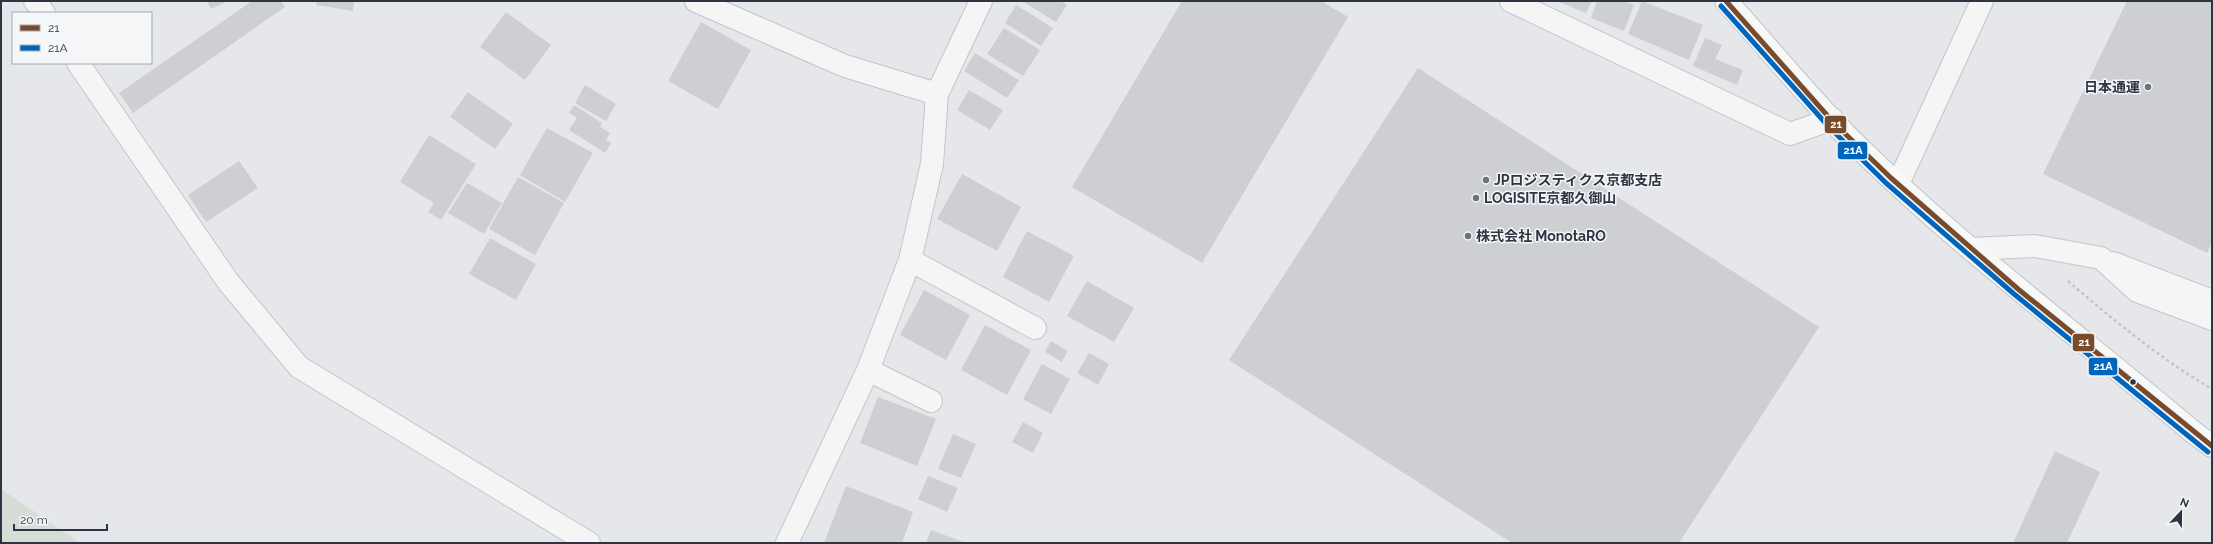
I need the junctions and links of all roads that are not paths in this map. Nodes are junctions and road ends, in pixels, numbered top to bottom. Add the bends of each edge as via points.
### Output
1 (35, 1) edge
2 (696, 1) edge
3 (982, 1) edge
4 (1511, 1) edge
5 (1726, 1) edge
6 (1982, 1) edge
7 (43, 12) edge
8 (79, 64) edge
9 (937, 94) junction
10 (1832, 119) junction
11 (1898, 184) junction
12 (1971, 249) junction
13 (2101, 258) junction
14 (910, 260) junction
15 (2212, 301) edge
16 (2212, 319) edge
17 (1035, 328) dead end
18 (868, 370) junction
19 (931, 401) dead end
20 (2212, 446) edge
21 (589, 543) edge
22 (787, 543) edge

1 - 7 street
2 - 9 street via 845,66
3 - 9 street
4 - 10 street via 1790,134
5 - 10 main road
6 - 11 street
8 - 21 street via 229,283 299,367
9 - 14 street via 932,164
10 - 11 main road
11 - 12 main road
12 - 13 street via 2035,246
12 - 20 main road
13 - 15 street
13 - 16 street via 2137,291
14 - 17 street
14 - 18 street
18 - 19 street
18 - 22 street

